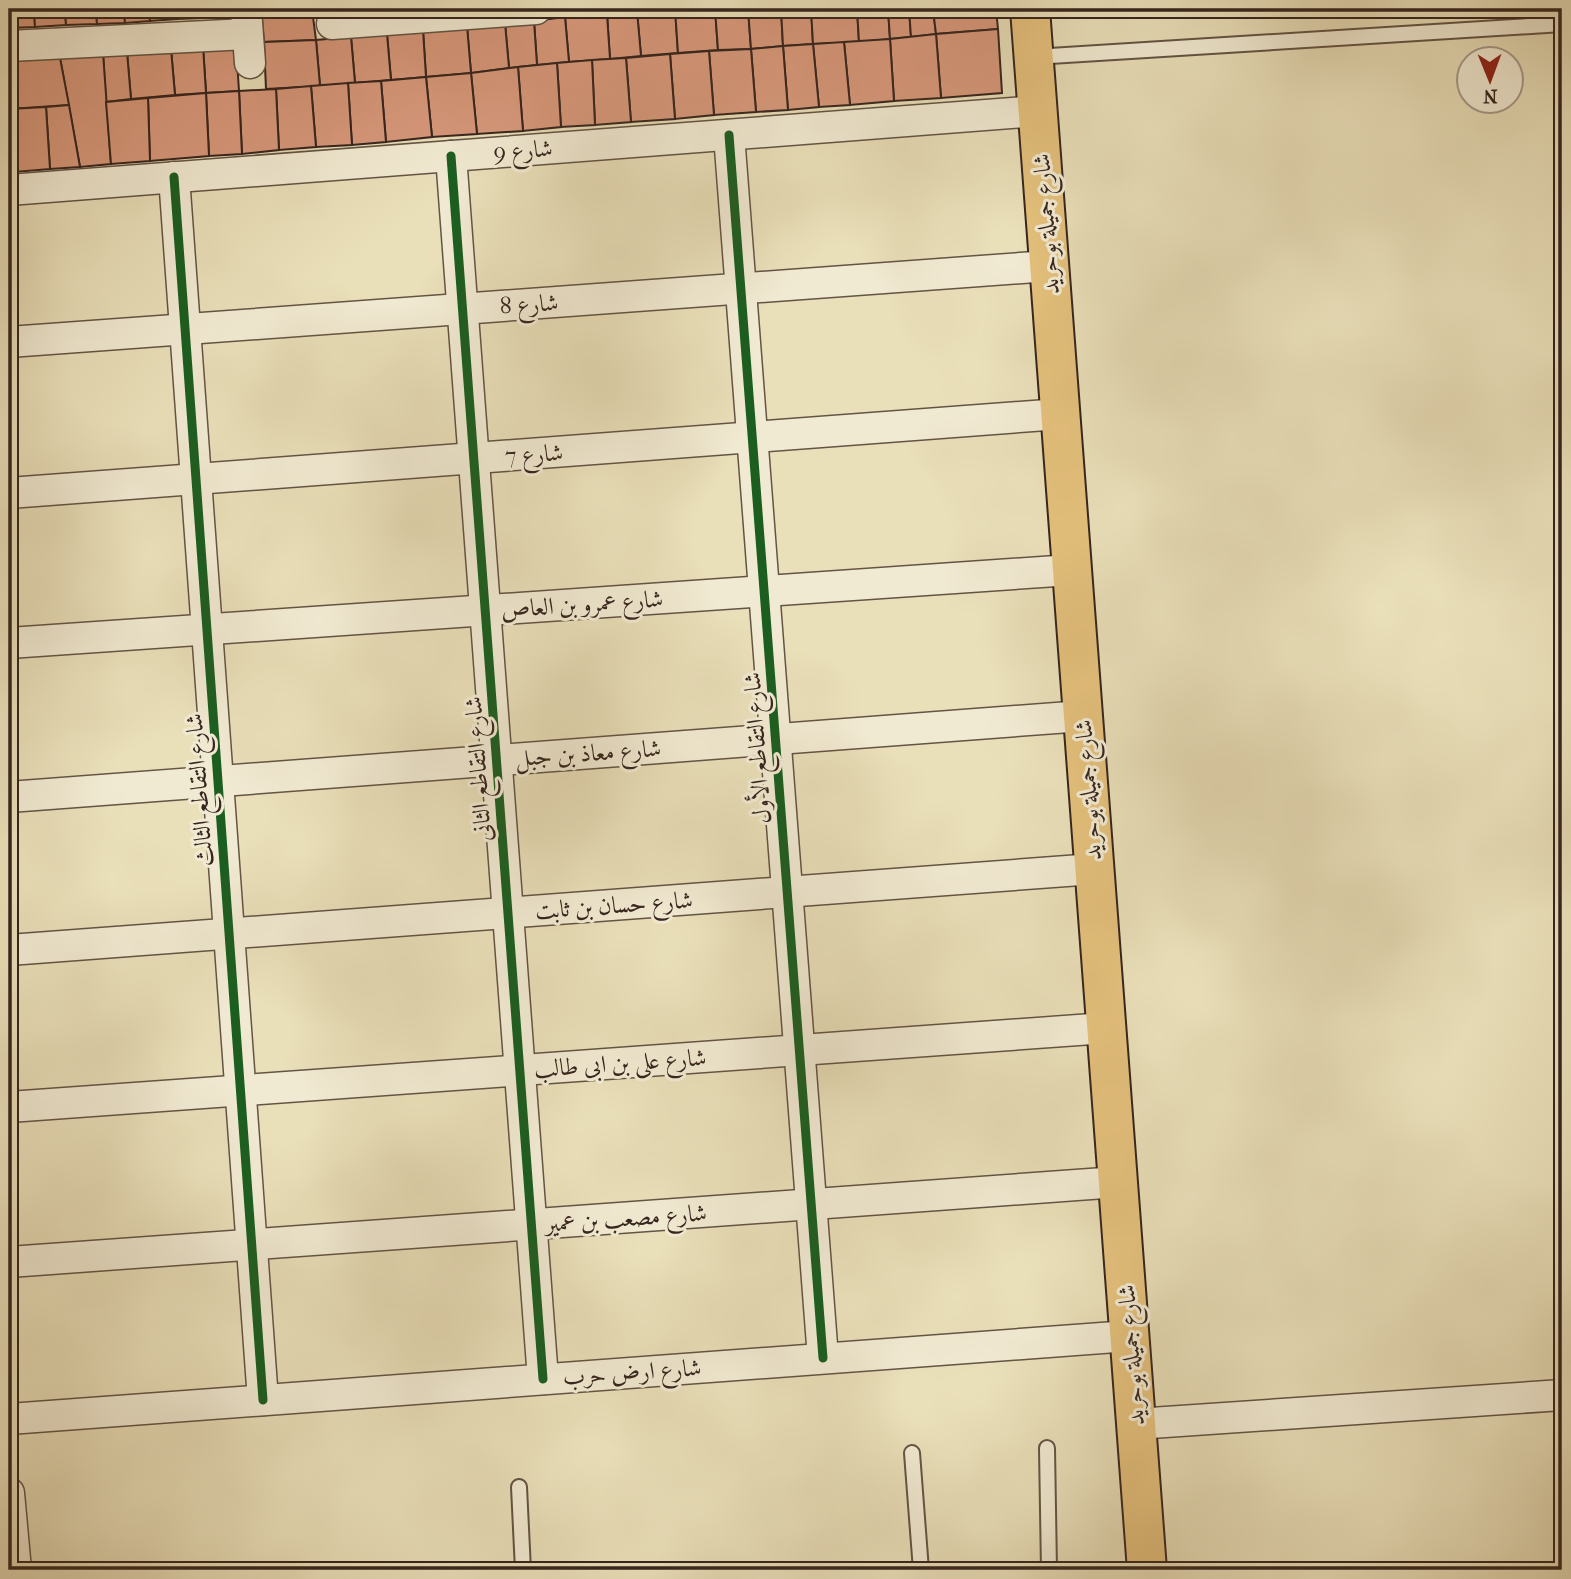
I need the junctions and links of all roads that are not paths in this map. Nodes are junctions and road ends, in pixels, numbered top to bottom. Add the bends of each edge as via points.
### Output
1 (536, 9) edge
2 (1030, 9) edge
3 (246, 21) edge
4 (332, 24) dead end
5 (1562, 24) edge
6 (9, 46) edge
7 (1033, 57) junction
8 (250, 63) dead end
9 (1037, 111) junction
10 (729, 135) junction
11 (451, 156) junction
12 (174, 177) junction
13 (9, 190) edge
14 (1049, 266) junction
15 (741, 289) junction
16 (463, 309) junction
17 (185, 329) junction
18 (9, 342) edge
19 (1060, 414) junction
20 (752, 437) junction
21 (474, 458) junction
22 (196, 479) junction
23 (9, 493) edge
24 (1072, 570) junction
25 (764, 591) junction
26 (485, 610) junction
27 (207, 630) junction
28 (9, 643) edge
29 (1083, 716) junction
30 (776, 739) junction
31 (496, 760) junction
32 (218, 781) junction
33 (9, 797) edge
34 (1094, 869) junction
35 (787, 892) junction
36 (508, 913) junction
37 (229, 934) junction
38 (9, 950) edge
39 (1106, 1028) junction
40 (800, 1050) junction
41 (520, 1070) junction
42 (240, 1091) junction
43 (9, 1107) edge
44 (1118, 1182) junction
45 (811, 1204) junction
46 (531, 1224) junction
47 (252, 1244) junction
48 (9, 1262) edge
49 (1129, 1336) junction
50 (823, 1358) junction
51 (543, 1379) junction
52 (1562, 1395) edge
53 (263, 1400) junction
54 (9, 1419) edge
55 (1136, 1424) junction
56 (1046, 1448) dead end
57 (912, 1452) dead end
58 (519, 1487) dead end
59 (9, 1493) edge
60 (16, 1570) edge
61 (523, 1570) edge
62 (921, 1570) edge
63 (1049, 1570) edge
64 (1147, 1570) edge

1 - 4 street
2 - 7 main road, شارع جميلة بوحريد
3 - 6 street
3 - 8 street
5 - 7 lane
7 - 9 main road, شارع جميلة بوحريد
9 - 10 street, شارع 9
9 - 14 main road, شارع جميلة بوحريد
10 - 11 street, شارع 9
10 - 15 street, شارع التقاطع الأول
11 - 12 street, شارع 9
11 - 16 street, شارع التقاطع الثانى
12 - 13 street, شارع 9
12 - 17 street, شارع التقاطع الثالث
14 - 15 street, شارع 8
14 - 19 main road, شارع جميلة بوحريد
15 - 16 street, شارع 8
15 - 20 street, شارع التقاطع الأول
16 - 17 street, شارع 8
16 - 21 street, شارع التقاطع الثانى
17 - 18 street, شارع 8
17 - 22 street, شارع التقاطع الثالث
19 - 20 street, شارع 7
19 - 24 main road, شارع جميلة بوحريد
20 - 21 street, شارع 7
20 - 25 street, شارع التقاطع الأول
21 - 22 street, شارع 7
21 - 26 street, شارع التقاطع الثانى
22 - 23 street, شارع 7
22 - 27 street, شارع التقاطع الثالث
24 - 25 street, شارع عمرو بن العاص
24 - 29 main road, شارع جميلة بوحريد
25 - 26 street, شارع عمرو بن العاص
25 - 30 street, شارع التقاطع الأول
26 - 27 street, شارع عمرو بن العاص
26 - 31 street, شارع التقاطع الثانى
27 - 28 street, شارع عمرو بن العاص
27 - 32 street, شارع التقاطع الثالث
29 - 30 street, شارع معاذ بن جبل
29 - 34 main road, شارع جميلة بوحريد
30 - 31 street, شارع معاذ بن جبل
30 - 35 street, شارع التقاطع الأول
31 - 32 street, شارع معاذ بن جبل
31 - 36 street, شارع التقاطع الثانى
32 - 33 street, شارع معاذ بن جبل
32 - 37 street, شارع التقاطع الثالث
34 - 35 street, شارع حسان بن ثابت
34 - 39 main road, شارع جميلة بوحريد
35 - 36 street, شارع حسان بن ثابت
35 - 40 street, شارع التقاطع الأول
36 - 37 street, شارع حسان بن ثابت
36 - 41 street, شارع التقاطع الثانى
37 - 38 street, شارع حسان بن ثابت
37 - 42 street, شارع التقاطع الثالث
39 - 40 street, شارع على بن ابى طالب
39 - 44 main road, شارع جميلة بوحريد
40 - 41 street, شارع على بن ابى طالب
40 - 45 street, شارع التقاطع الأول
41 - 42 street, شارع على بن ابى طالب
41 - 46 street, شارع التقاطع الثانى
42 - 43 street, شارع على بن ابى طالب
42 - 47 street, شارع التقاطع الثالث
44 - 45 street, شارع مصعب بن عمير
44 - 49 main road, شارع جميلة بوحريد
45 - 46 street, شارع مصعب بن عمير
45 - 50 street, شارع التقاطع الأول
46 - 47 street, شارع مصعب بن عمير
46 - 51 street, شارع التقاطع الثانى
47 - 48 street, شارع مصعب بن عمير
47 - 53 street, شارع التقاطع الثالث
49 - 50 street, شارع ارض حرب
49 - 55 main road, شارع جميلة بوحريد
50 - 51 street, شارع ارض حرب
51 - 53 street, شارع ارض حرب
52 - 55 street
53 - 54 street, شارع ارض حرب
55 - 64 main road, شارع جميلة بوحريد
56 - 63 lane
57 - 62 lane
58 - 61 lane
59 - 60 street

